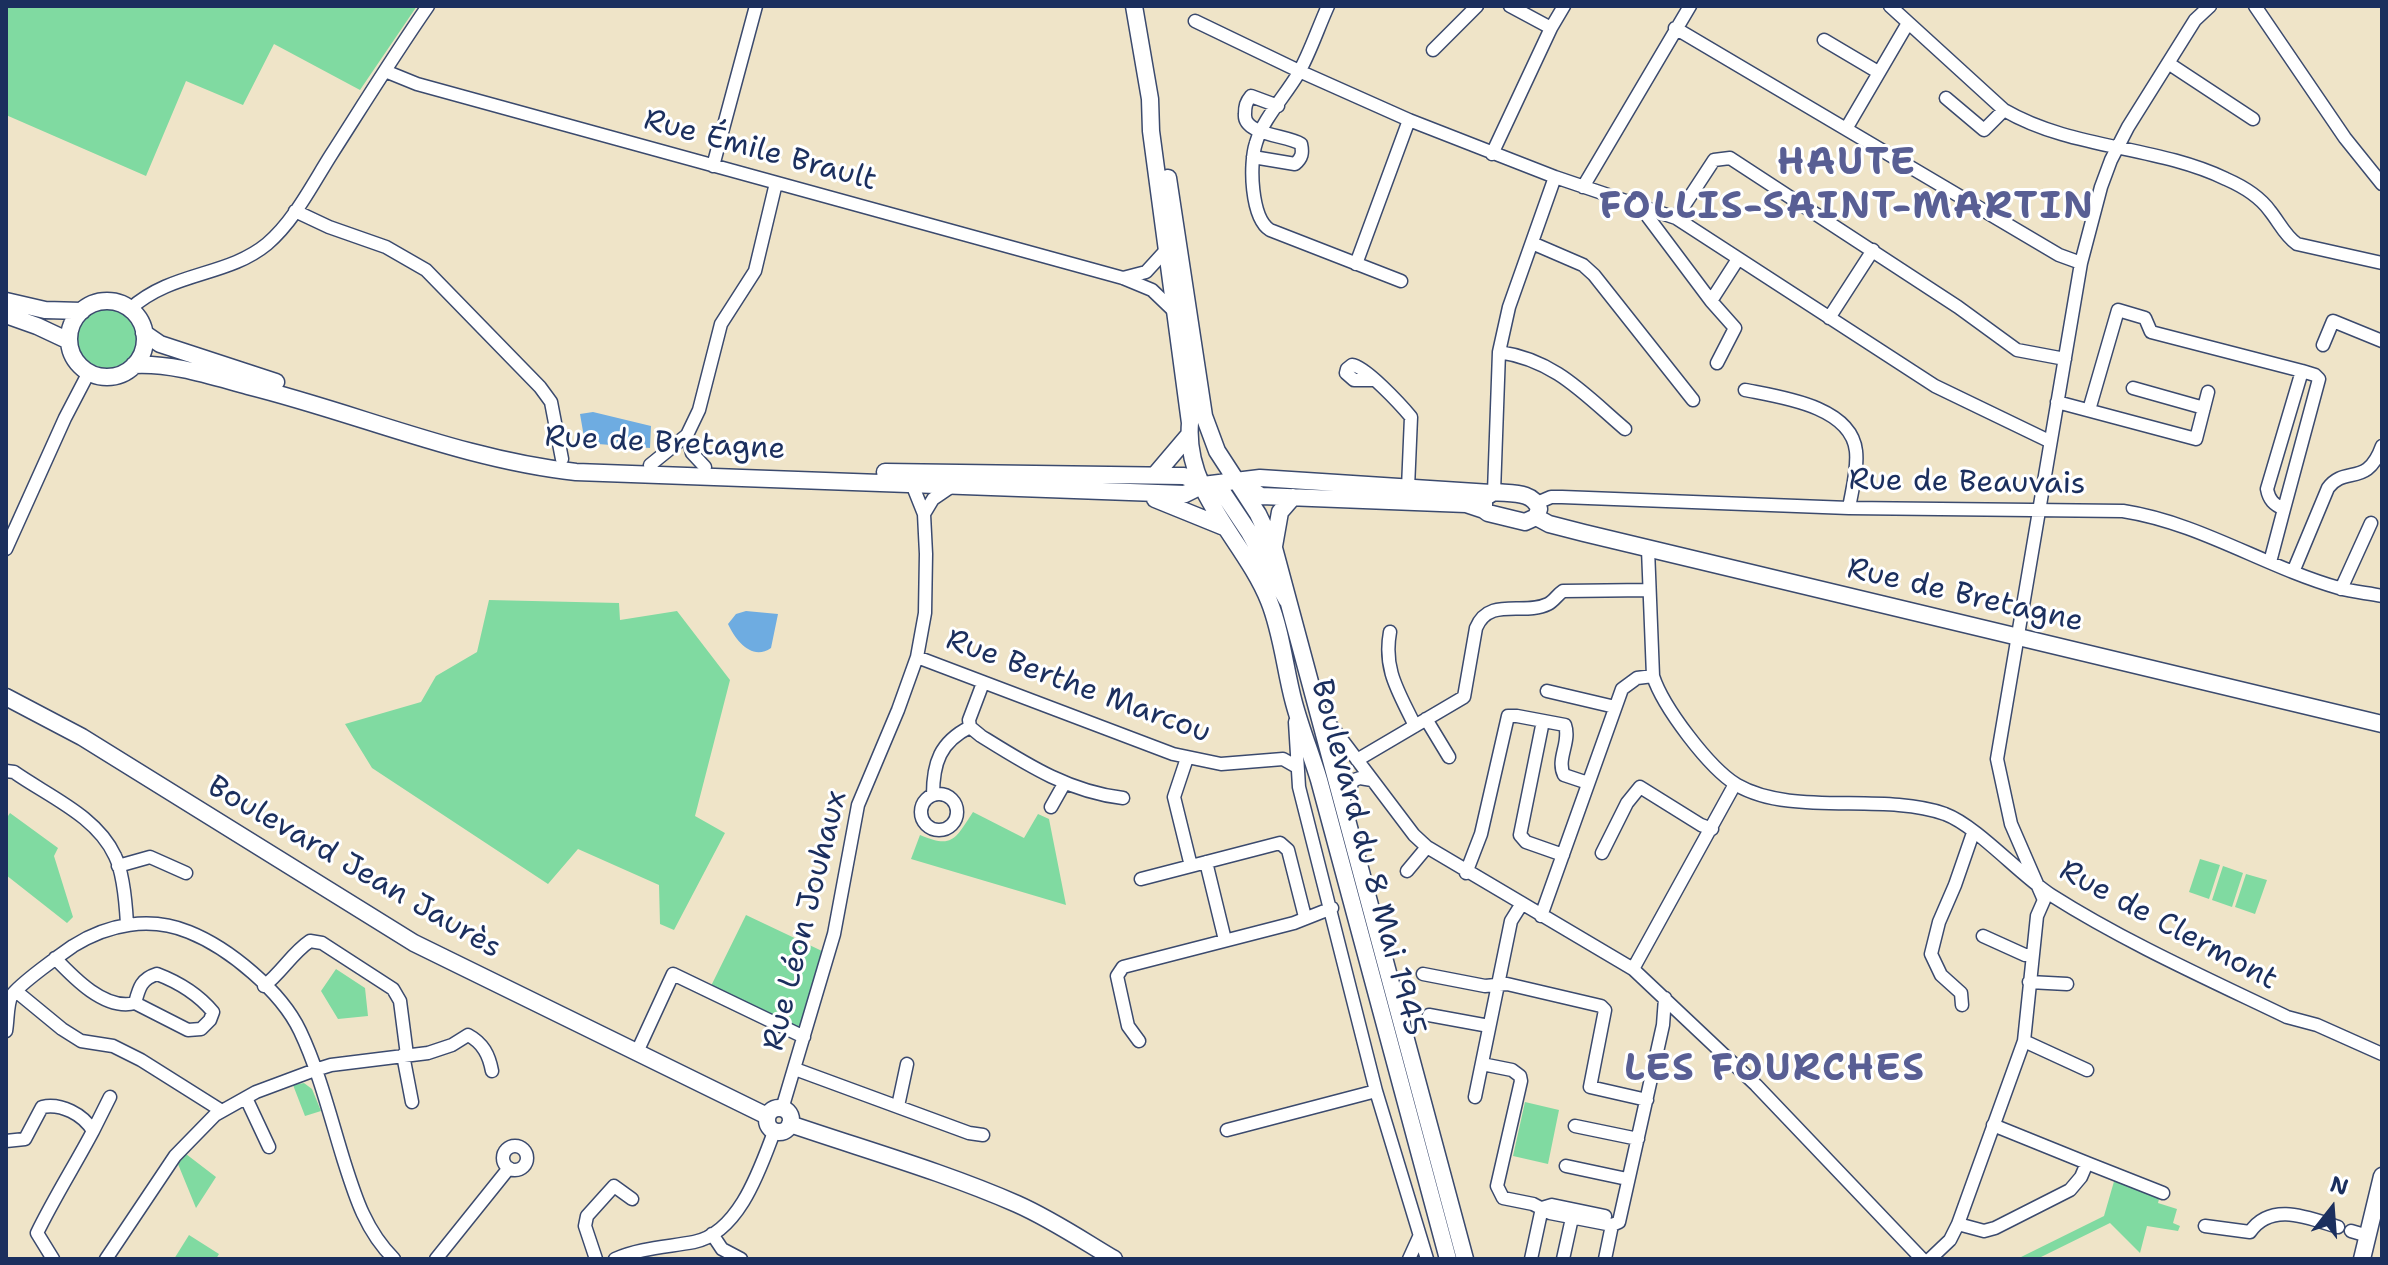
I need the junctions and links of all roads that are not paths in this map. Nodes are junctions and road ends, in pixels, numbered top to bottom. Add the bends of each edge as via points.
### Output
1 (428, 6) edge
2 (756, 6) edge
3 (1328, 6) edge
4 (1477, 6) edge
5 (1510, 6) edge
6 (1564, 6) edge
7 (1690, 6) edge
8 (1890, 6) edge
9 (2210, 6) edge
10 (2255, 6) edge
11 (1137, 10) edge
12 (1195, 21) dead end
13 (1908, 23) junction
14 (1551, 28) junction
15 (1675, 28) junction
16 (1824, 40) dead end
17 (1433, 50) dead end
18 (2168, 63) junction
19 (385, 71) junction
20 (1299, 71) junction
21 (1878, 72) junction
22 (1946, 98) dead end
23 (1150, 99) junction
24 (1278, 106) junction
25 (2004, 110) junction
26 (2253, 119) dead end
27 (1409, 120) junction
28 (1846, 129) junction
29 (1261, 131) junction
30 (2117, 149) junction
31 (1492, 154) junction
32 (1253, 157) junction
33 (713, 166) junction
34 (1555, 177) junction
35 (776, 183) junction
36 (2382, 184) edge
37 (1583, 187) junction
38 (1647, 210) junction
39 (295, 211) junction
40 (1676, 218) junction
41 (1532, 243) junction
42 (1167, 249) junction
43 (1873, 250) junction
44 (1738, 259) junction
45 (2081, 263) junction
46 (2382, 263) edge
47 (1356, 264) junction
48 (1123, 278) junction
49 (1401, 281) dead end
50 (6, 301) edge
51 (1711, 301) junction
52 (130, 309) junction
53 (82, 311) junction
54 (1176, 313) junction
55 (6, 315) edge
56 (1829, 318) junction
57 (144, 333) junction
58 (69, 341) junction
59 (2382, 341) edge
60 (2323, 345) dead end
61 (1499, 352) junction
62 (2065, 359) junction
63 (1717, 363) dead end
64 (134, 365) junction
65 (2302, 371) junction
66 (89, 372) junction
67 (1372, 380) dead end
68 (2133, 388) dead end
69 (1745, 390) dead end
70 (2208, 392) dead end
71 (1693, 400) dead end
72 (2057, 402) junction
73 (2204, 408) junction
74 (2089, 410) junction
75 (1190, 429) junction
76 (1625, 429) dead end
77 (687, 435) junction
78 (2049, 441) junction
79 (2382, 446) edge
80 (1217, 451) junction
81 (562, 459) junction
82 (650, 465) junction
83 (705, 467) junction
84 (1155, 475) junction
85 (1260, 478) junction
86 (1237, 481) junction
87 (912, 484) junction
88 (954, 485) junction
89 (1203, 485) junction
90 (1408, 488) junction
91 (1132, 492) junction
92 (1492, 492) junction
93 (1293, 497) junction
94 (1230, 504) junction
95 (1849, 508) junction
96 (2284, 509) junction
97 (1484, 510) junction
98 (1536, 510) junction
99 (2037, 510) junction
100 (924, 514) junction
101 (2371, 523) dead end
102 (1224, 527) junction
103 (1274, 548) junction
104 (6, 549) edge
105 (1648, 549) junction
106 (2270, 562) junction
107 (2293, 572) junction
108 (2341, 589) junction
109 (1649, 590) junction
110 (2382, 596) edge
111 (1287, 600) junction
112 (1390, 632) dead end
113 (2017, 638) junction
114 (917, 657) junction
115 (1653, 676) junction
116 (983, 683) junction
117 (1547, 691) dead end
118 (6, 697) edge
119 (1294, 703) junction
120 (1316, 706) junction
121 (1615, 707) junction
122 (1543, 721) junction
123 (1421, 722) junction
124 (2382, 724) edge
125 (970, 727) junction
126 (1296, 743) junction
127 (1449, 757) dead end
128 (1187, 758) junction
129 (1270, 760) junction
130 (1357, 760) junction
131 (1297, 767) junction
132 (6, 771) edge
133 (1372, 780) junction
134 (1588, 783) junction
135 (1064, 784) junction
136 (1735, 784) junction
137 (933, 795) dead end
138 (1123, 798) dead end
139 (1342, 802) junction
140 (1051, 807) dead end
141 (1712, 829) junction
142 (1973, 833) junction
143 (1427, 847) junction
144 (1602, 853) dead end
145 (1563, 855) junction
146 (1206, 862) junction
147 (118, 866) junction
148 (1191, 866) junction
149 (1407, 871) dead end
150 (186, 873) dead end
151 (1466, 873) junction
152 (1141, 879) dead end
153 (2039, 888) junction
154 (1521, 905) junction
155 (1332, 908) junction
156 (1541, 916) junction
157 (1305, 917) junction
158 (127, 924) junction
159 (1983, 936) dead end
160 (1225, 940) junction
161 (2032, 955) junction
162 (55, 958) junction
163 (1633, 969) junction
164 (1423, 974) dead end
165 (2029, 982) junction
166 (2067, 984) dead end
167 (264, 986) junction
168 (1496, 986) junction
169 (12, 993) edge
170 (1665, 998) junction
171 (135, 1003) junction
172 (1962, 1005) dead end
173 (1680, 1014) junction
174 (1429, 1015) dead end
175 (1663, 1025) junction
176 (1489, 1026) junction
177 (6, 1031) edge
178 (804, 1037) junction
179 (1139, 1041) dead end
180 (2024, 1041) junction
181 (637, 1052) junction
182 (2382, 1054) edge
183 (405, 1055) junction
184 (907, 1064) dead end
185 (1482, 1064) junction
186 (795, 1069) junction
187 (315, 1070) junction
188 (2087, 1070) dead end
189 (492, 1071) dead end
190 (1376, 1091) junction
191 (110, 1097) dead end
192 (1475, 1097) dead end
193 (246, 1098) junction
194 (1647, 1100) junction
195 (412, 1102) dead end
196 (898, 1106) junction
197 (222, 1111) junction
198 (778, 1120) junction
199 (1993, 1125) junction
200 (1575, 1126) dead end
201 (1227, 1130) dead end
202 (93, 1131) junction
203 (530, 1135) dead end
204 (983, 1135) dead end
205 (1638, 1139) junction
206 (6, 1141) edge
207 (269, 1147) dead end
208 (2087, 1163) junction
209 (1566, 1166) dead end
210 (2382, 1176) edge
211 (1627, 1179) junction
212 (2163, 1193) dead end
213 (632, 1199) dead end
214 (1542, 1208) junction
215 (1572, 1218) junction
216 (1616, 1222) junction
217 (1958, 1224) junction
218 (2205, 1226) dead end
219 (2338, 1227) dead end
220 (712, 1234) junction
221 (1419, 1237) junction
222 (53, 1259) edge
223 (106, 1259) edge
224 (394, 1259) edge
225 (436, 1259) edge
226 (596, 1259) edge
227 (615, 1259) edge
228 (741, 1259) edge
229 (1114, 1259) edge
230 (1409, 1259) edge
231 (1427, 1259) edge
232 (1448, 1259) edge
233 (1465, 1259) edge
234 (1531, 1259) edge
235 (1563, 1259) edge
236 (1605, 1259) edge
237 (1922, 1259) edge
238 (1930, 1259) edge
239 (2362, 1259) edge

1 - 19 street
2 - 33 street
3 - 20 street
4 - 17 street
5 - 14 street
6 - 14 street
7 - 15 street
8 - 13 street
9 - 18 street
10 - 36 street
11 - 23 main road
12 - 20 street
13 - 21 street
13 - 25 street
14 - 31 street
15 - 28 street
15 - 37 street
16 - 21 street
18 - 26 street
18 - 30 street
19 - 33 street, Rue Émile Brault
19 - 39 street
20 - 24 street
20 - 27 street
21 - 28 street
22 - 25 street via 1984,130
23 - 42 main road
23 - 80 main road, Boulevard du 8 Mai 1945 via 1177,227 1204,416
24 - 29 street
24 - 29 street via 1256,96 1247,100 1245,121
25 - 30 street via 2063,136
27 - 31 street
27 - 47 street
28 - 45 street
29 - 32 street
29 - 32 street via 1295,140 1302,152 1295,164
30 - 45 street
30 - 46 street via 2225,178 2268,208 2297,244
31 - 34 street
32 - 47 street via 1262,225
33 - 35 street, Rue Émile Brault
34 - 37 street
34 - 41 street
35 - 48 street, Rue Émile Brault
35 - 77 street via 755,271 721,324 699,410
37 - 38 street
38 - 40 street
38 - 51 street
39 - 52 street via 267,244 247,256 169,284
39 - 81 street via 386,247 426,270 551,402
40 - 43 street via 1714,160 1730,158
40 - 44 street
41 - 61 street
41 - 71 street via 1594,275
42 - 48 street via 1146,272
42 - 54 main road
43 - 56 street
43 - 62 street via 2017,350
44 - 51 street
44 - 56 street
45 - 62 street
47 - 49 street
48 - 54 street, Rue Émile Brault via 1152,290
50 - 53 main road
51 - 63 street via 1735,328
52 - 53 main road via 105,301
52 - 57 main road
53 - 58 main road
54 - 75 main road
55 - 58 main road
56 - 78 street via 1935,386
57 - 64 main road via 142,354
57 - 81 main road, Rue de Bretagne via 160,344 244,372 488,445
58 - 66 main road via 75,359
59 - 60 street via 2333,321
61 - 76 street via 1540,362
61 - 92 street
62 - 72 street
64 - 66 main road via 117,375
64 - 87 main road, Rue de Bretagne via 181,369 279,393 467,449 561,470
65 - 74 street via 2151,332 2145,318 2118,310
65 - 96 street via 2267,489 2275,505
65 - 96 street via 2319,379
66 - 104 street
67 - 90 street via 1411,417
68 - 73 street
69 - 95 street via 1812,407 1846,429 1856,449
70 - 73 street
72 - 74 street
72 - 78 street
73 - 74 street via 2196,439
75 - 84 main road
75 - 86 main road via 1207,458
75 - 89 main road, Boulevard du 8 Mai 1945 via 1192,462
77 - 82 street
77 - 83 street via 692,453
78 - 99 street
79 - 107 street via 2371,468 2328,488
80 - 85 main road
80 - 86 main road, Boulevard du 8 Mai 1945
81 - 82 main road, Rue de Bretagne
82 - 83 main road, Rue de Bretagne
83 - 84 main road, Rue de Bretagne
84 - 89 main road, Rue de Bretagne via 1184,476
85 - 86 main road, Rue de Bretagne
85 - 90 main road, Rue de Bretagne
86 - 89 main road, Rue de Bretagne
86 - 93 main road, Rue de Bretagne via 1261,496
86 - 94 main road
86 - 103 main road, Boulevard du 8 Mai 1945
87 - 88 main road, Rue de Bretagne
87 - 100 street, Rue Léon Jouhaux
88 - 91 main road, Rue de Bretagne
88 - 100 street via 933,499
89 - 91 main road, Rue de Bretagne via 1190,494
89 - 94 main road via 1223,493
89 - 102 main road, Boulevard du 8 Mai 1945
90 - 92 main road, Rue de Bretagne
91 - 102 main road
92 - 97 main road via 1484,498
92 - 98 main road, Rue de Bretagne via 1528,495
93 - 97 main road, Rue de Bretagne via 1466,504
93 - 103 main road via 1278,519
94 - 102 main road
94 - 111 main road
95 - 98 street, Rue de Beauvais via 1551,497
95 - 99 street, Rue de Beauvais
96 - 106 street
97 - 98 main road, Rue de Bretagne via 1525,522
98 - 105 main road, Rue de Bretagne via 1549,524
99 - 106 street, Rue de Beauvais via 2123,511 2164,518
99 - 113 street
100 - 114 street, Rue Léon Jouhaux via 925,613
101 - 108 street
102 - 119 main road, Boulevard du 8 Mai 1945 via 1270,603
103 - 111 main road, Boulevard du 8 Mai 1945
105 - 109 street, Rue de Clermont
105 - 113 main road, Rue de Bretagne
106 - 107 street, Rue de Beauvais
107 - 108 street, Rue de Beauvais
108 - 110 street, Rue de Beauvais
109 - 115 street, Rue de Clermont
109 - 123 street via 1563,591 1543,606 1492,611 1476,628 1464,697
111 - 120 main road, Boulevard du 8 Mai 1945
112 - 123 street via 1390,675
113 - 124 main road, Rue de Bretagne
113 - 153 street via 1997,759 2011,824
114 - 116 street, Rue Berthe Marcou
114 - 178 street, Rue Léon Jouhaux via 858,805 834,934
115 - 121 street via 1630,682
115 - 136 street, Rue de Clermont via 1679,725
116 - 125 street
116 - 128 street, Rue Berthe Marcou
117 - 121 street
118 - 181 main road, Boulevard Jean Jaurès via 82,737 414,943
119 - 126 street
119 - 232 main road, Boulevard du 8 Mai 1945
120 - 130 street
120 - 139 main road, Boulevard du 8 Mai 1945
121 - 134 street
122 - 134 street via 1565,725 1560,768 1564,775
122 - 145 street via 1520,835
122 - 151 street via 1508,716 1481,834
123 - 127 street
123 - 130 street
125 - 135 street
125 - 137 street via 955,735 936,762
126 - 129 street, Rue Berthe Marcou
126 - 131 street
128 - 129 street, Rue Berthe Marcou via 1221,764
128 - 148 street via 1174,797
129 - 131 street, Rue Berthe Marcou via 1283,759
130 - 133 street
131 - 155 street
132 - 147 street via 97,829
133 - 139 street via 1354,780
133 - 143 street
134 - 145 street
135 - 138 street
135 - 140 street
136 - 141 street
136 - 142 street, Rue de Clermont via 1774,799 1929,810 1953,818
139 - 233 main road, Boulevard du 8 Mai 1945
141 - 144 street via 1640,787
141 - 163 street
142 - 153 street, Rue de Clermont
142 - 172 street via 1931,954 1941,975 1961,993
143 - 149 street
143 - 151 street
145 - 156 street
146 - 148 street
146 - 157 street via 1284,844
146 - 160 street
147 - 150 street via 150,857
147 - 158 street
148 - 152 street
151 - 154 street
153 - 161 street via 2044,900
153 - 182 street, Rue de Clermont via 2259,1004
154 - 156 street
154 - 168 street via 1511,921
155 - 157 street
155 - 190 street
156 - 163 street
157 - 160 street
158 - 162 street via 107,928
158 - 167 street via 178,928 198,936
159 - 161 street
160 - 179 street via 1118,971 1128,1026
161 - 165 street
162 - 169 street
162 - 171 street via 91,993
163 - 170 street
164 - 168 street
165 - 166 street
165 - 180 street
167 - 183 street via 298,949 310,941 322,943 393,989 400,1001
167 - 187 street via 299,1029
168 - 176 street
168 - 194 street via 1507,984 1601,1006 1605,1010 1590,1087
169 - 177 street
169 - 197 street via 81,1041 113,1046
170 - 173 street
170 - 175 street
171 - 171 street via 188,1030 201,1029 213,1012 176,982 157,974 139,986
173 - 175 street
173 - 237 street via 1756,1085
174 - 176 street
175 - 194 street
176 - 185 street
178 - 181 street via 673,974
178 - 186 street, Rue Léon Jouhaux
180 - 188 street
180 - 199 street
181 - 198 main road, Boulevard Jean Jaurès
183 - 187 street
183 - 189 street via 428,1053 468,1035 479,1041
183 - 195 street
184 - 196 street
185 - 192 street
185 - 214 street via 1512,1070 1521,1081 1498,1192
186 - 196 street
186 - 198 street, Rue Léon Jouhaux
187 - 193 street
187 - 224 street via 357,1205
190 - 201 street
190 - 221 street
191 - 202 street
193 - 197 street
193 - 207 street
194 - 205 street
196 - 204 street
197 - 223 street via 175,1156
198 - 220 street, Rue Léon Jouhaux via 748,1194
198 - 229 main road, Boulevard Jean Jaurès via 987,1192 1045,1218
199 - 208 street
199 - 217 street
200 - 205 street
202 - 206 street via 86,1120 54,1105 42,1107 25,1139
202 - 222 street via 37,1233
203 - 225 street via 521,1148 525,1164 509,1168
205 - 211 street
208 - 212 street
208 - 217 street via 2070,1190 1995,1228 1984,1231
209 - 211 street
210 - 239 main road via 2360,1234
211 - 216 street
213 - 226 street via 614,1186 587,1216 585,1226
214 - 215 street
214 - 216 street via 1552,1205
214 - 234 street
215 - 216 street
215 - 235 street
216 - 236 street
217 - 238 street
218 - 219 street via 2250,1232 2258,1221 2276,1213
220 - 227 street via 698,1242
220 - 228 street via 722,1249
221 - 230 street
221 - 231 street

